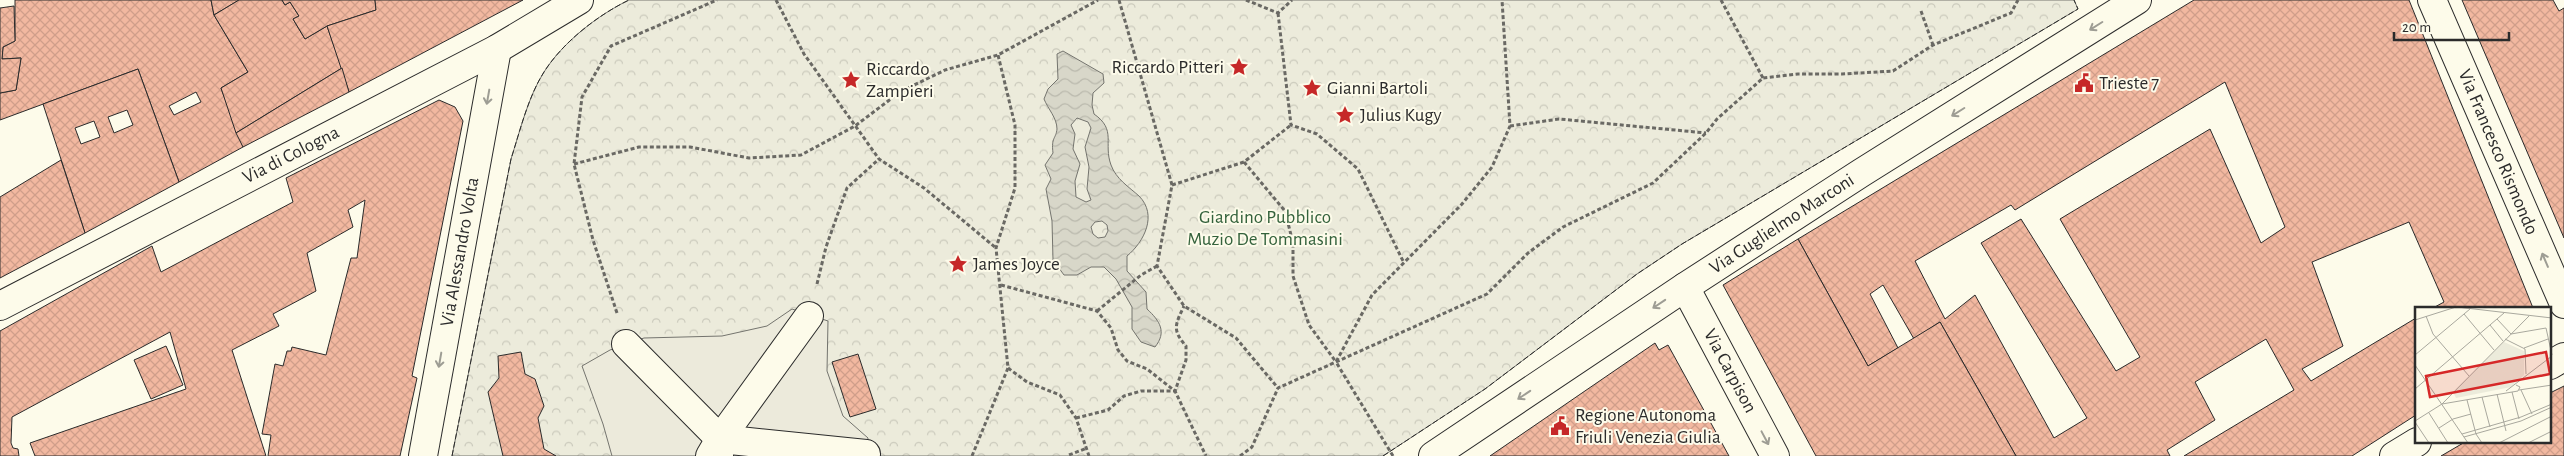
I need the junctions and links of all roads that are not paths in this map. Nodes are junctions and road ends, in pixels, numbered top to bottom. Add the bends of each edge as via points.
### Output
1 (580, 0) edge
2 (2137, 0) edge
3 (2432, 0) edge
4 (497, 49) junction
5 (1684, 287) junction
6 (2564, 304) edge
7 (0, 306) edge
8 (809, 316) road end
9 (626, 344) road end
10 (2564, 356) edge
11 (2552, 363) edge
12 (2415, 443) edge
13 (716, 450) edge
14 (866, 454) dead end
15 (423, 456) edge
16 (1433, 456) edge
17 (1775, 456) edge
18 (2394, 456) edge

1 - 4 street, Via di Cologna
2 -> 5 street, Via Guglielmo Marconi
6 -> 3 street, Via Francesco Rismondo
4 - 7 street, Via di Cologna
4 -> 15 street, Via Alessandro Volta
5 -> 16 street, Via Guglielmo Marconi
5 -> 17 street, Via Carpison
8 - 13 street
9 - 13 street
10 - 11 street
12 - 18 street
13 - 14 street

